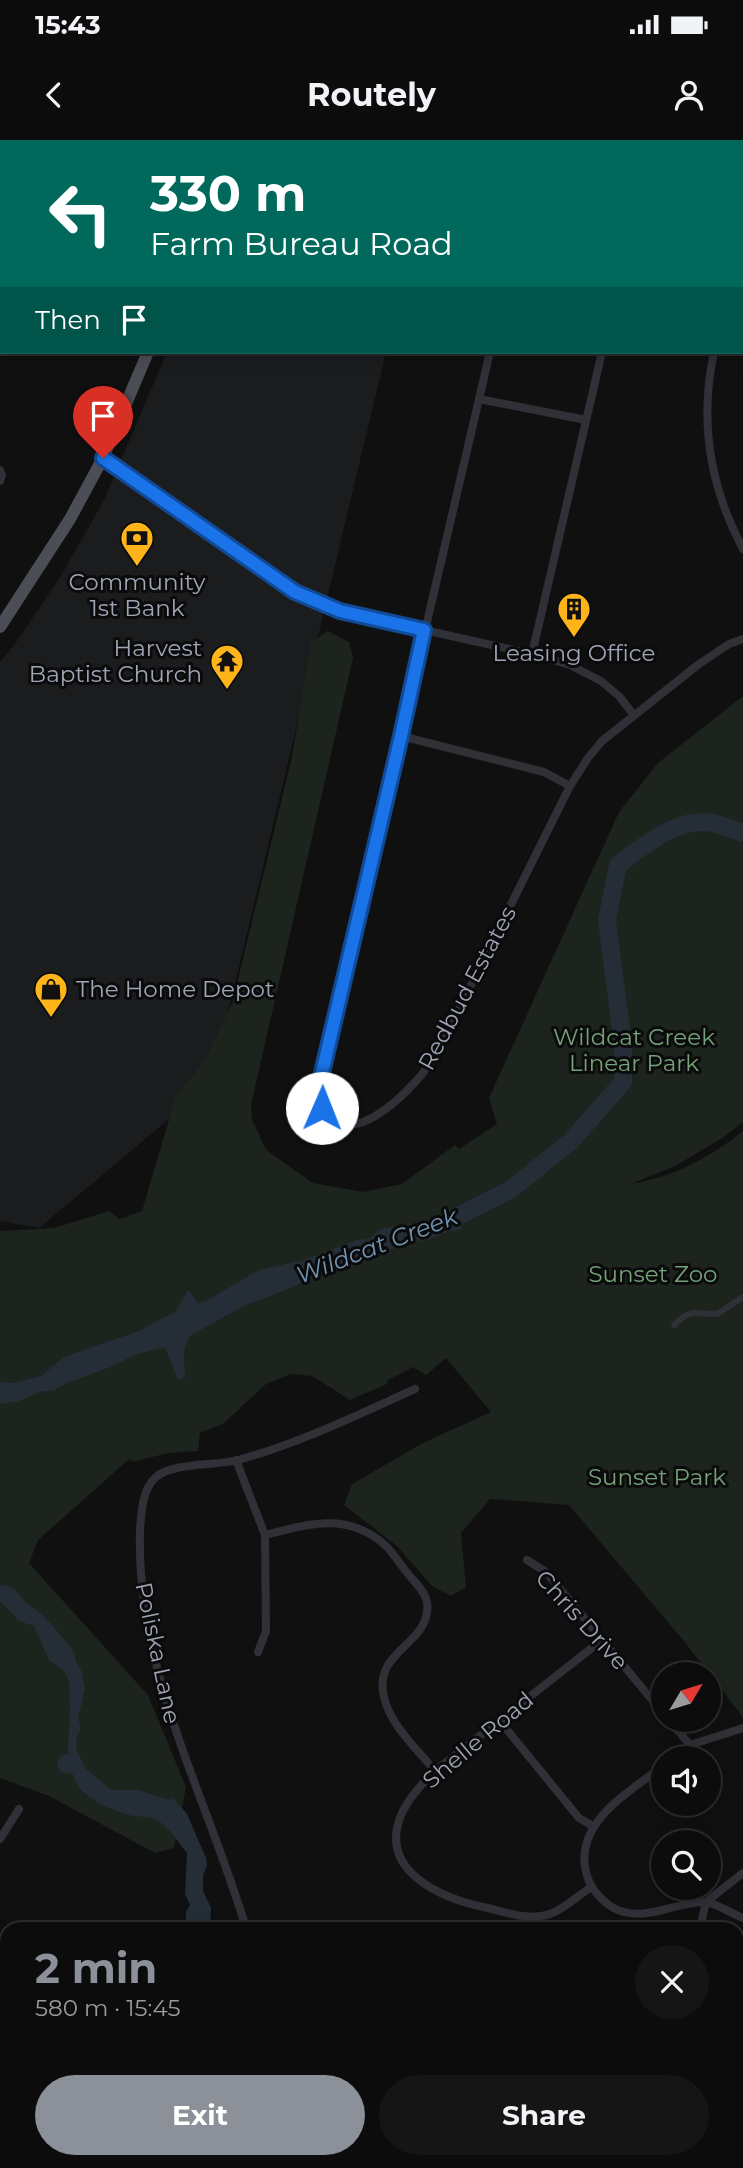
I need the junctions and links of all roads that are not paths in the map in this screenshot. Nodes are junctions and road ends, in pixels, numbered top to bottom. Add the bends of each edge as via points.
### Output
1 (147, 354) edge
2 (490, 354) edge
3 (602, 354) edge
4 (714, 354) edge
5 (479, 399) junction
6 (586, 420) junction
7 (103, 458) junction
8 (0, 470) edge
9 (0, 481) edge
10 (743, 549) edge
11 (0, 627) edge
12 (424, 630) junction
13 (743, 639) edge
14 (532, 654) junction
15 (634, 714) junction
16 (401, 736) junction
17 (570, 786) junction
18 (743, 1297) edge
19 (674, 1325) dead end
20 (415, 1389) dead end
21 (236, 1460) junction
22 (265, 1535) junction
23 (527, 1560) dead end
24 (603, 1640) junction
25 (258, 1652) dead end
26 (651, 1698) edge
27 (499, 1720) junction
28 (743, 1728) edge
29 (679, 1732) edge
30 (690, 1745) joint
31 (435, 1771) junction
32 (651, 1775) edge
33 (19, 1809) dead end
34 (593, 1826) junction
35 (0, 1839) edge
36 (743, 1873) edge
37 (591, 1887) junction
38 (706, 1902) junction
39 (743, 1918) edge
40 (244, 1922) edge
41 (701, 1922) edge

1 - 7 main road
2 - 5 street, Redbud Estates
3 - 6 street
4 - 10 street via 707,438 716,487
5 - 6 street
5 - 12 street, Redbud Estates
6 - 14 street
7 - 11 main road via 70,519
7 - 12 street via 295,592 340,611
8 - 9 street
12 - 14 street
12 - 16 street, Redbud Estates
13 - 15 street, Redbud Estates via 699,664
14 - 15 street via 601,681
15 - 17 street, Redbud Estates via 602,741
16 - 17 street via 544,772
16 - 17 street, Redbud Estates via 318,1090 322,1108 334,1121 349,1126 365,1122 392,1103 418,1080 439,1049
18 - 19 street via 717,1314 695,1311
20 - 21 street, Poliska Lane via 302,1439
21 - 22 street
21 - 40 street, Poliska Lane via 166,1470 154,1478 141,1511 140,1581 176,1736
22 - 25 street via 266,1631
22 - 31 street via 333,1522 356,1528 386,1546 425,1595 423,1626 387,1666 383,1681 384,1698 395,1722
23 - 24 street, Chris Drive via 547,1572
24 - 26 street, Chris Drive
24 - 27 street, Shelle Road
27 - 31 street, Shelle Road
27 - 34 street via 579,1818
28 - 30 street
29 - 30 street
31 - 37 street, Shelle Road via 402,1812 396,1833 399,1853 410,1874 443,1896 525,1916 556,1911
32 - 34 street
33 - 35 street
34 - 37 street via 584,1863
36 - 38 street
37 - 38 street via 611,1907 625,1913
38 - 39 street
38 - 41 street

